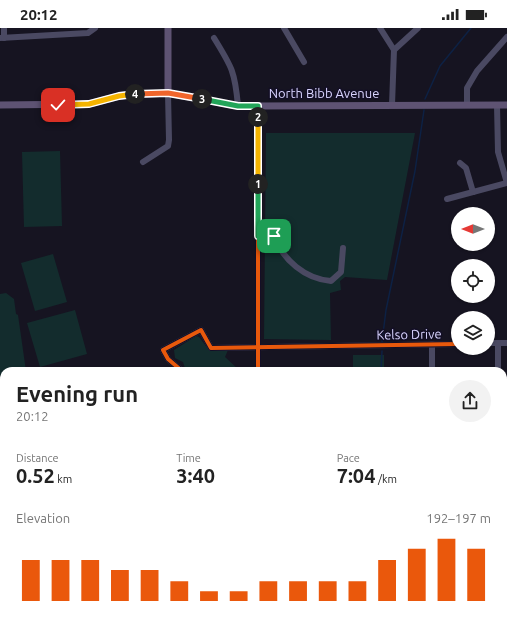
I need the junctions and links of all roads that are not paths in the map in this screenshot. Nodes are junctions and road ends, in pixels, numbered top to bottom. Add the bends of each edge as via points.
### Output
1 (4, 28) edge
2 (95, 28) edge
3 (168, 28) edge
4 (284, 28) edge
5 (380, 28) edge
6 (418, 28) edge
7 (507, 37) edge
8 (2, 38) edge
9 (214, 38) dead end
10 (394, 50) junction
11 (304, 62) dead end
12 (168, 93) junction
13 (0, 105) edge
14 (392, 105) junction
15 (467, 105) junction
16 (497, 105) junction
17 (507, 105) edge
18 (238, 106) junction
19 (258, 106) junction
20 (143, 162) dead end
21 (460, 163) dead end
22 (507, 183) edge
23 (473, 192) junction
24 (447, 199) dead end
25 (258, 236) junction
26 (343, 248) dead end
27 (495, 343) edge
28 (498, 343) junction
29 (507, 343) edge
30 (432, 344) junction
31 (451, 344) edge
32 (258, 348) junction
33 (177, 367) edge
34 (258, 367) edge
35 (432, 367) edge
36 (498, 367) edge

1 - 8 street
2 - 8 street via 88,33
3 - 12 main road
4 - 11 street
5 - 10 street
6 - 10 street
7 - 15 street via 477,71 467,88
9 - 18 street via 232,66 236,79
10 - 14 street
12 - 13 main road, North Bibb Avenue via 119,96 89,104
12 - 18 main road, North Bibb Avenue
12 - 20 street via 168,146
14 - 15 main road, North Bibb Avenue
14 - 19 main road, North Bibb Avenue
15 - 16 main road, North Bibb Avenue
16 - 17 main road, North Bibb Avenue
16 - 22 street via 498,152
18 - 19 main road, North Bibb Avenue
19 - 25 street
21 - 23 street via 466,168
22 - 23 street
23 - 24 street
25 - 26 street via 274,236 280,250 291,264 322,280 331,281 340,272
25 - 32 street
27 - 28 street
28 - 29 street
28 - 36 street
30 - 31 street, Kelso Drive
30 - 32 street, Kelso Drive
30 - 35 street
32 - 33 street, Kelso Drive via 211,348 201,330 163,350
32 - 34 street

